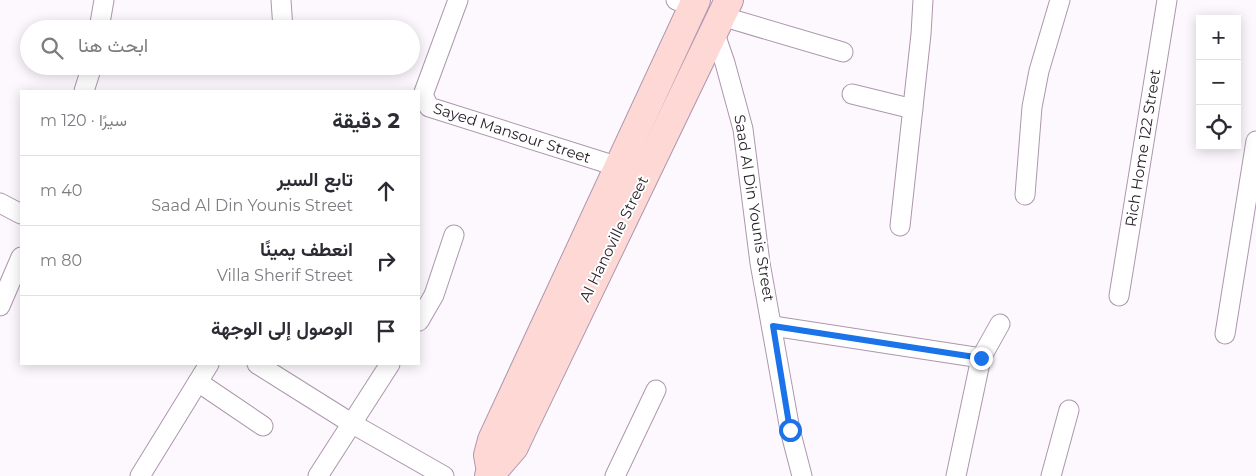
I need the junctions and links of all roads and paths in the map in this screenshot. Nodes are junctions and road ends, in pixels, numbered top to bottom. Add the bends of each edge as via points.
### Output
1 (104, 0) edge
2 (281, 0) edge
3 (458, 0) edge
4 (923, 0) edge
5 (1060, 0) edge
6 (1167, 0) edge
7 (688, 2) edge
8 (721, 15) edge
9 (101, 20) edge
10 (282, 20) edge
11 (843, 52) dead end
12 (89, 75) edge
13 (84, 90) edge
14 (852, 94) dead end
15 (913, 109) junction
16 (1256, 141) edge
17 (619, 167) junction
18 (1025, 195) dead end
19 (0, 204) edge
20 (20, 214) edge
21 (900, 226) dead end
22 (454, 235) dead end
23 (20, 259) edge
24 (1119, 296) dead end
25 (0, 306) edge
26 (420, 318) edge
27 (1000, 324) dead end
28 (773, 326) junction
29 (1226, 334) dead end
30 (981, 358) junction
31 (208, 365) edge
32 (259, 365) edge
33 (389, 365) edge
34 (198, 382) junction
35 (656, 390) dead end
36 (1069, 410) dead end
37 (351, 423) junction
38 (263, 426) dead end
39 (490, 474) edge
40 (140, 476) edge
41 (318, 476) edge
42 (444, 476) edge
43 (616, 476) edge
44 (802, 476) edge
45 (956, 476) edge
46 (1051, 476) edge

1 - 9 street
2 - 10 street
3 - 17 street, Sayed Mansour Street via 423,96 428,107
4 - 15 street
5 - 18 street via 1032,107
6 - 24 street, Rich Home 122 Street
7 - 17 street, Al Hanoville Street
8 - 11 street
8 - 28 street, Saad Al Din Younis Street via 725,63 743,129 760,263
8 - 39 street, Al Hanoville Street via 514,447
12 - 13 street
14 - 15 street
15 - 21 street
16 - 29 street
17 - 39 street, Al Hanoville Street via 492,440 488,455
19 - 20 street
22 - 26 street via 434,295
23 - 25 street
27 - 30 street
28 - 30 street
28 - 44 street, Saad Al Din Younis Street via 790,430
30 - 45 street
31 - 34 street
32 - 37 street
33 - 37 street
34 - 38 street
34 - 40 street
35 - 43 street
36 - 46 street
37 - 41 street
37 - 42 street

